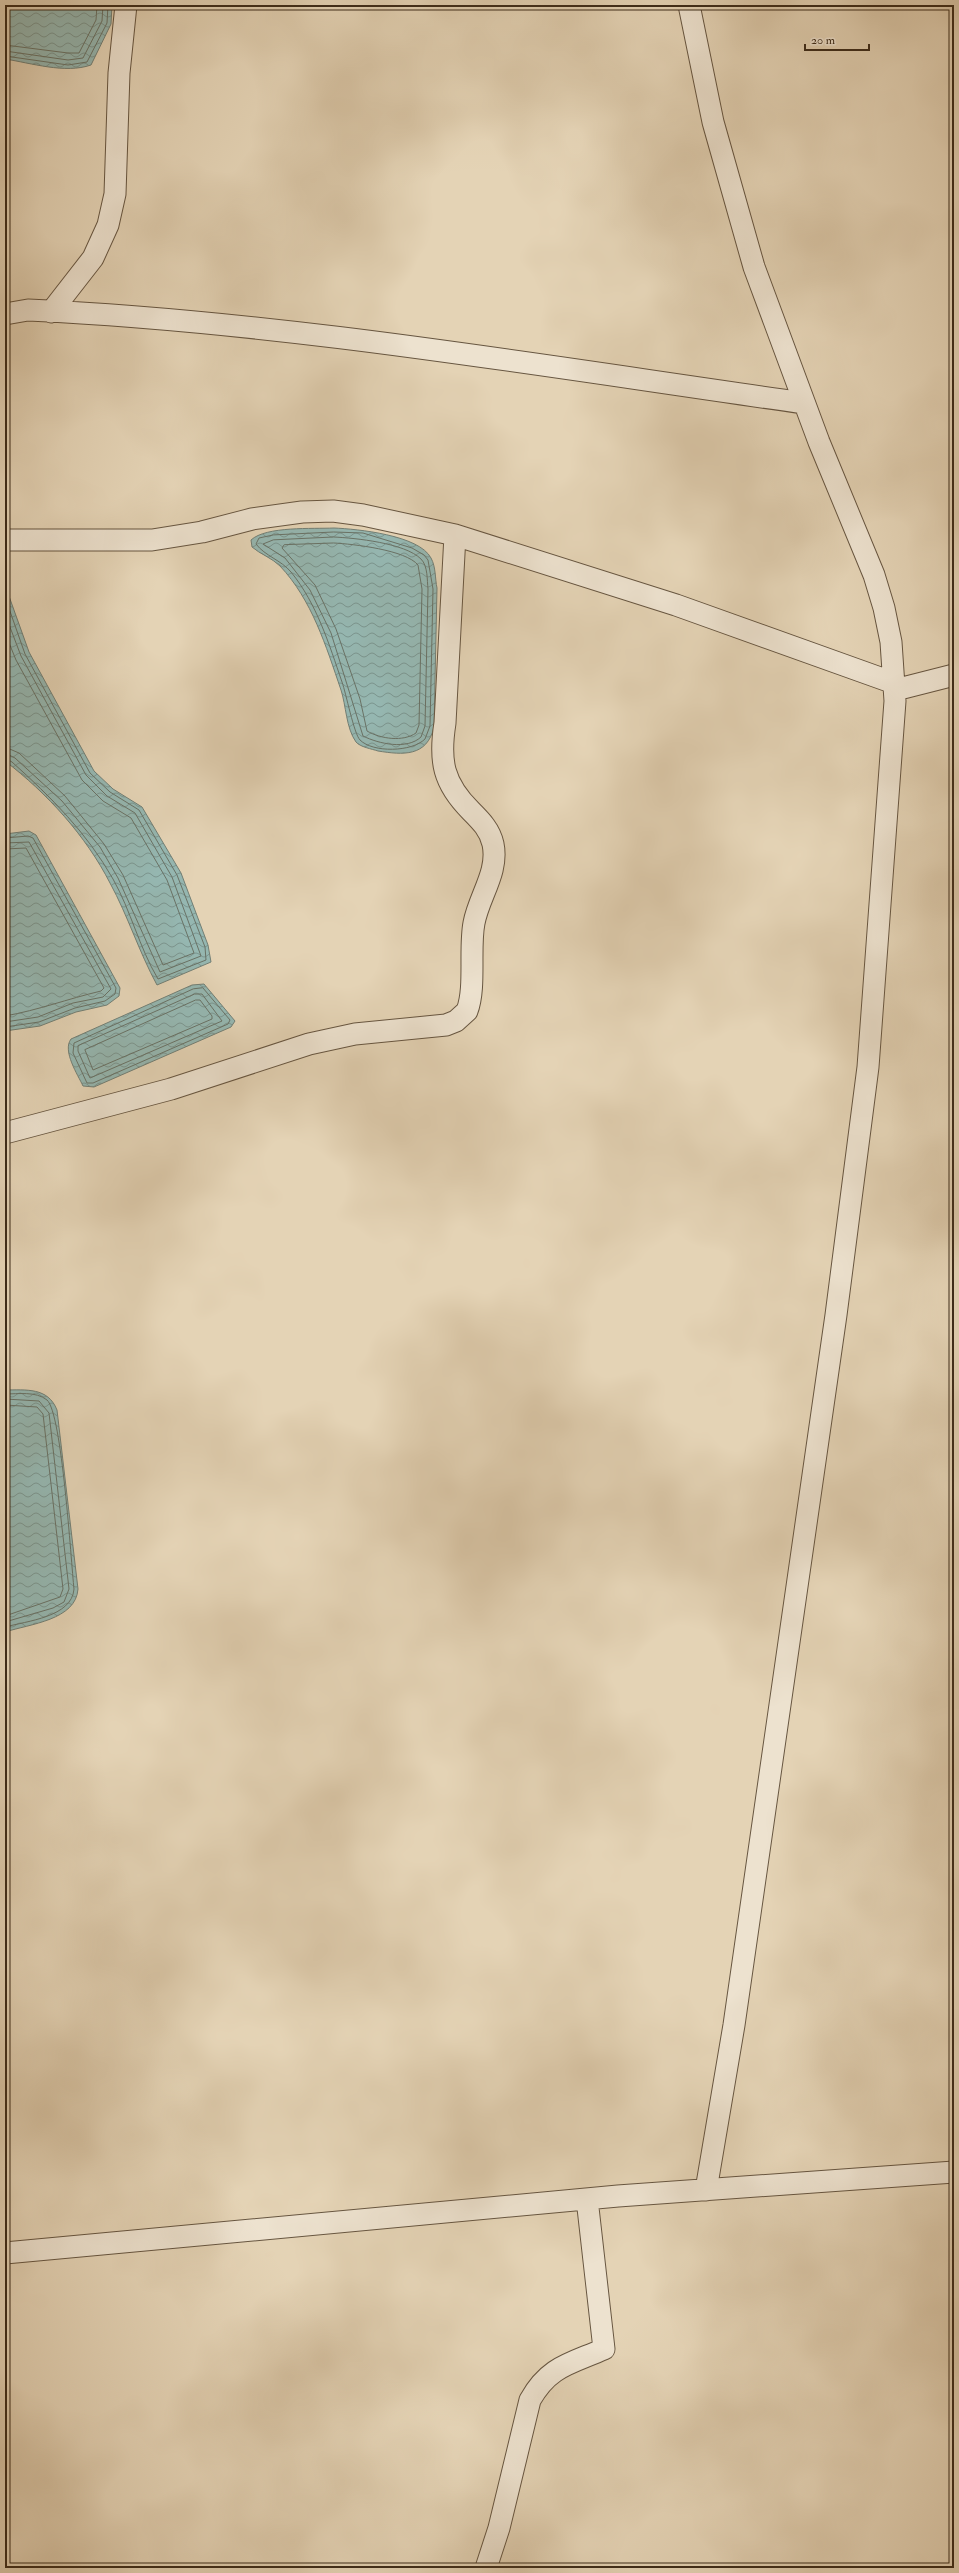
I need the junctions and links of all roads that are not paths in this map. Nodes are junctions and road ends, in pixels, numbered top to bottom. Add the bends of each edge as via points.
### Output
1 (126, 5) edge
2 (689, 5) edge
3 (51, 312) junction
4 (5, 314) edge
5 (804, 403) junction
6 (455, 535) junction
7 (5, 540) edge
8 (954, 675) edge
9 (894, 687) junction
10 (5, 1133) edge
11 (954, 2172) edge
12 (706, 2190) junction
13 (588, 2199) junction
14 (5, 2253) edge
15 (486, 2568) edge

1 - 3 street via 119,72 115,194 108,225 93,258
2 - 5 street via 726,173 754,267
3 - 4 street via 28,310
3 - 5 street via 173,320 424,350
5 - 9 street via 874,574 891,642
6 - 7 street via 333,511 252,519 162,539
6 - 9 street via 676,605
6 - 10 street via 442,743 443,763 445,774 454,792 487,830 494,854 491,875 474,924 467,1011 456,1021 446,1025 355,1034 309,1044 171,1089
8 - 9 street
9 - 12 street via 867,1075 778,1730 734,2025
11 - 12 street
12 - 13 street
13 - 14 street
13 - 15 street via 604,2349 553,2371 539,2384 530,2400 499,2528

